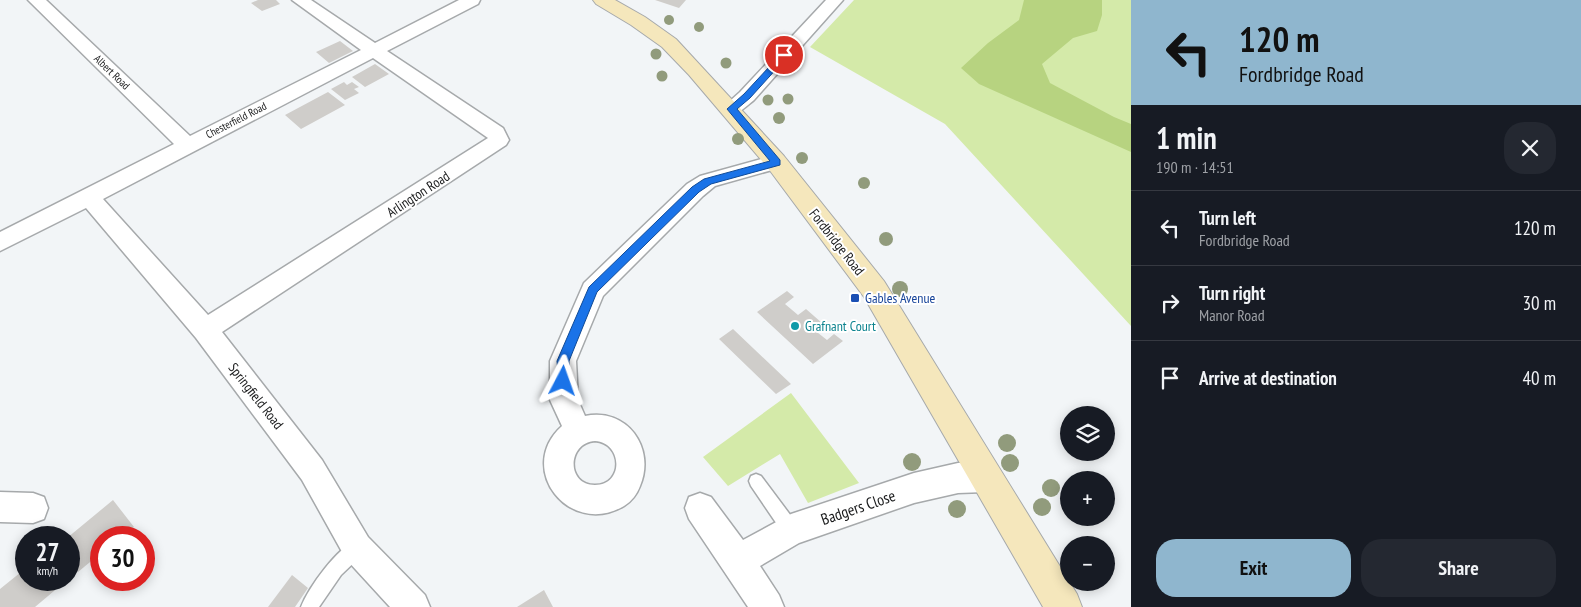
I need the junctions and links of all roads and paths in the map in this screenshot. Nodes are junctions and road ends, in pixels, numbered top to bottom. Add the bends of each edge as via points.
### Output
1 (36, 0) edge
2 (300, 0) edge
3 (472, 0) edge
4 (602, 0) edge
5 (835, 0) edge
6 (374, 49) junction
7 (731, 109) junction
8 (188, 145) junction
9 (776, 162) junction
10 (89, 197) junction
11 (0, 242) edge
12 (205, 330) junction
13 (578, 431) dead end
14 (985, 477) junction
15 (756, 481) dead end
16 (0, 507) edge
17 (33, 508) dead end
18 (700, 508) dead end
19 (791, 530) junction
20 (357, 548) junction
21 (738, 561) junction
22 (410, 606) edge
23 (309, 607) edge
24 (767, 607) edge
25 (1064, 607) edge

1 - 8 street, Albert Road
2 - 6 street
3 - 6 street, Chesterfield Road
4 - 7 main road, Fordbridge Road via 669,43
5 - 7 street via 747,96
6 - 8 street, Chesterfield Road
6 - 12 street, Arlington Road via 496,133 499,140
7 - 9 main road, Fordbridge Road
8 - 10 street, Chesterfield Road
9 - 13 street via 701,185 593,290 563,361 564,400
9 - 14 main road, Fordbridge Road via 874,289
10 - 11 street, Chesterfield Road
10 - 12 street, Springfield Road
12 - 20 street, Springfield Road via 312,470
14 - 19 street, Badgers Close via 958,478 914,488
14 - 25 main road, Fordbridge Road
15 - 19 lane
16 - 17 street
18 - 21 street
19 - 21 street, Badgers Close
20 - 22 street, Springfield Road
20 - 23 lane via 335,570
21 - 24 street

